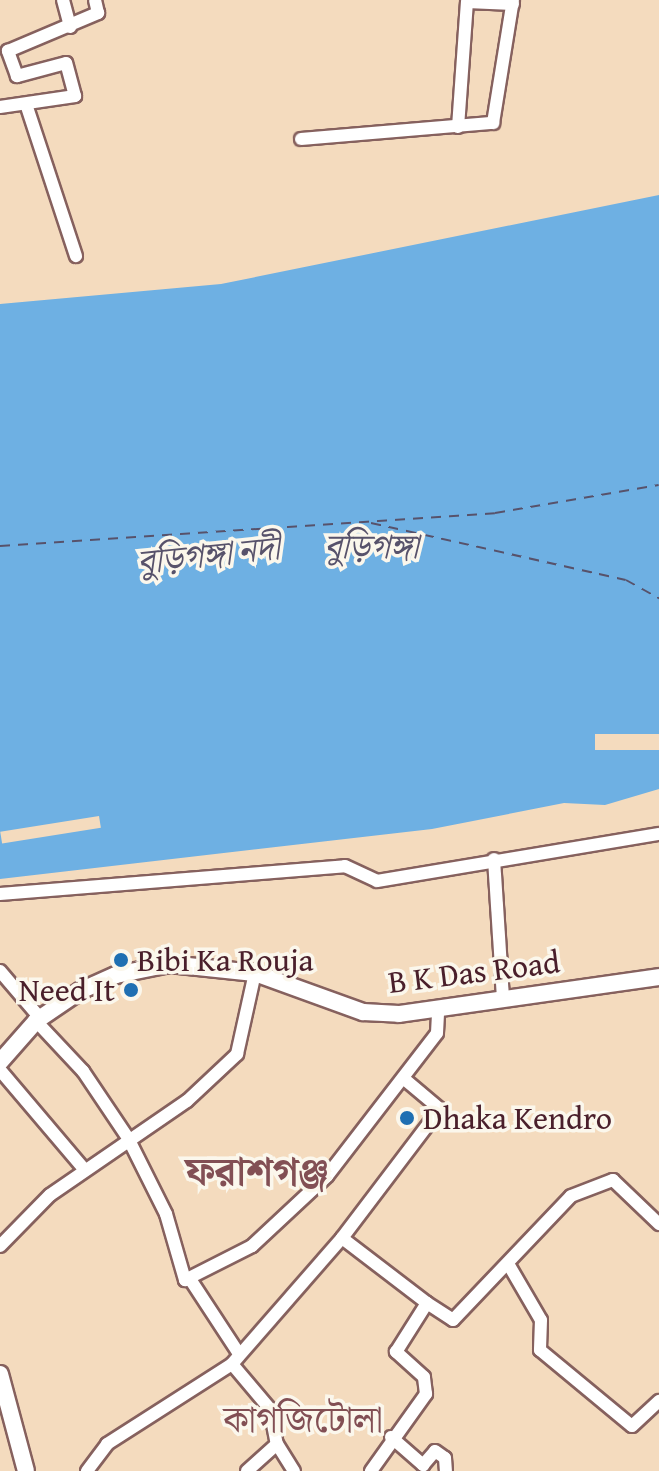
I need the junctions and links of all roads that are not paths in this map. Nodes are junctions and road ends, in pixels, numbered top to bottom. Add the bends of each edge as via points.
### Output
1 (63, 0) edge
2 (95, 0) edge
3 (513, 2) edge
4 (70, 27) junction
5 (0, 107) edge
6 (27, 107) junction
7 (458, 127) junction
8 (301, 139) dead end
9 (76, 256) dead end
10 (659, 834) edge
11 (494, 859) junction
12 (0, 894) edge
13 (0, 971) edge
14 (255, 973) junction
15 (659, 977) edge
16 (503, 998) junction
17 (438, 1011) junction
18 (38, 1020) junction
19 (0, 1061) edge
20 (0, 1070) edge
21 (403, 1078) junction
22 (128, 1138) junction
23 (84, 1169) junction
24 (659, 1224) edge
25 (342, 1238) junction
26 (0, 1246) edge
27 (510, 1267) junction
28 (190, 1279) junction
29 (427, 1303) junction
30 (235, 1359) junction
31 (0, 1374) edge
32 (659, 1401) edge
33 (391, 1437) junction
34 (277, 1444) junction
35 (26, 1471) edge
36 (87, 1471) edge
37 (247, 1471) edge
38 (294, 1471) edge
39 (371, 1471) edge
40 (446, 1471) edge

1 - 4 street
2 - 4 street via 98,13
3 - 7 street via 493,123
3 - 7 street via 467,2
4 - 6 street via 8,51 17,76 66,63 75,96
5 - 6 street via 24,100
6 - 9 street
7 - 8 street
10 - 11 street
11 - 12 street via 377,881 345,866
11 - 16 street
13 - 18 street
14 - 17 street, B K Das Road via 363,1012
14 - 18 street, B K Das Road via 169,964 116,975
14 - 22 street via 237,1054 187,1101
15 - 16 street, B K Das Road
16 - 17 street, B K Das Road
17 - 21 street via 437,1033
18 - 19 street, B K Das Road
18 - 22 street via 83,1071
20 - 23 street
21 - 25 street via 440,1109
21 - 28 street via 327,1176 252,1246
22 - 23 street
22 - 28 street via 166,1214 182,1278
23 - 26 street
24 - 27 street via 613,1180 571,1196
25 - 29 street
25 - 30 street
27 - 29 street via 453,1320
27 - 32 street via 541,1320 540,1350 632,1426
28 - 30 street
29 - 33 street via 396,1352 424,1377 426,1394
30 - 34 street via 270,1409
30 - 36 street via 107,1444
31 - 35 street
33 - 39 street
33 - 40 street via 424,1466 435,1451
34 - 37 street
34 - 38 street

